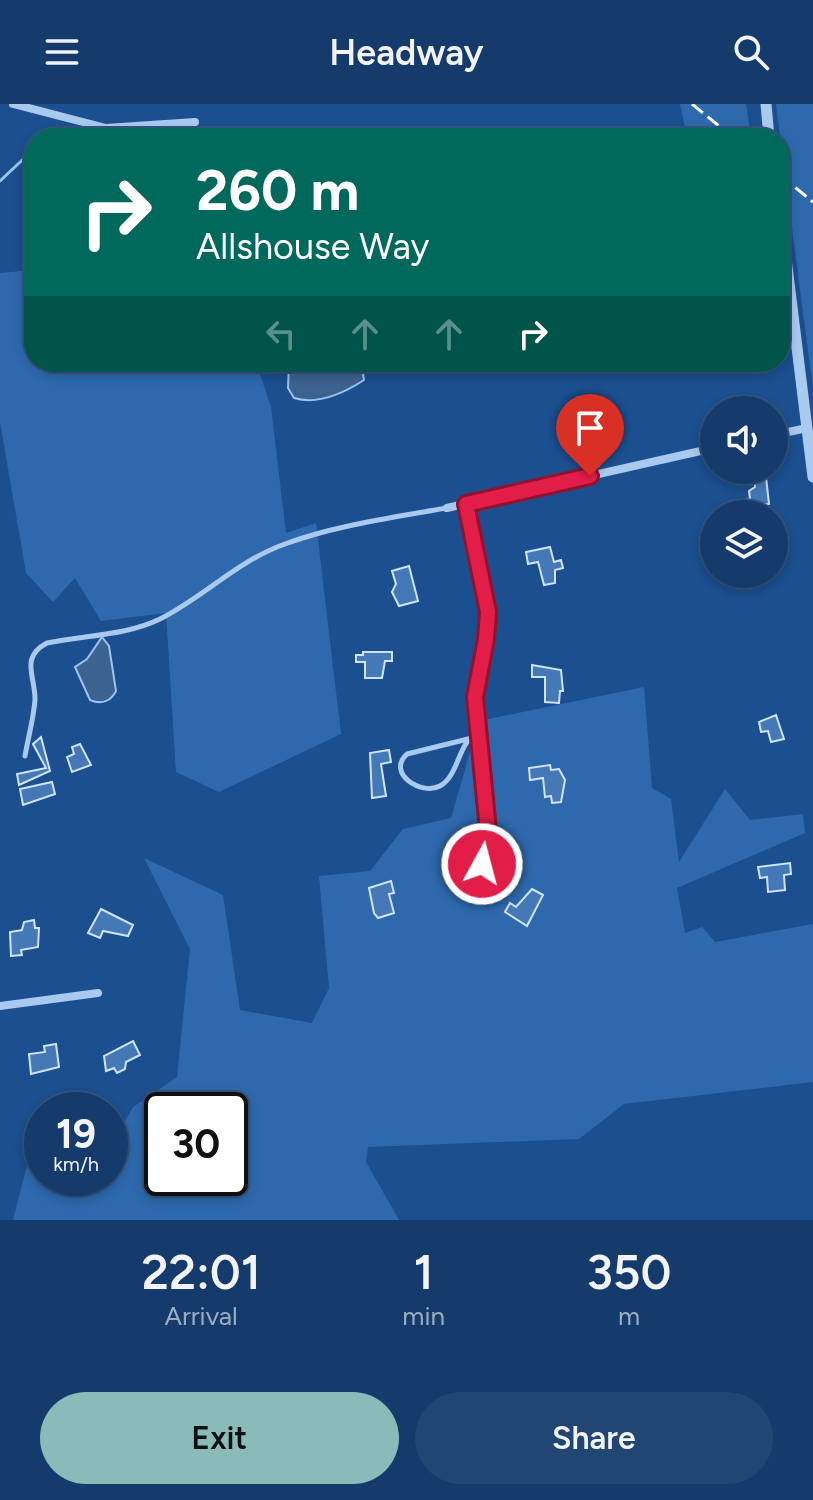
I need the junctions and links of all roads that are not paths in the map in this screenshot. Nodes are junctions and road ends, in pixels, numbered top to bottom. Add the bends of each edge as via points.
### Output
1 (13, 104) edge
2 (766, 104) edge
3 (195, 122) dead end
4 (768, 128) edge
5 (790, 291) edge
6 (807, 428) junction
7 (788, 432) edge
8 (700, 451) edge
9 (813, 477) edge
10 (466, 504) junction
11 (447, 508) joint
12 (477, 733) junction
13 (468, 739) junction
14 (25, 756) dead end
15 (465, 882) dead end
16 (98, 993) dead end
17 (0, 1006) edge

1 - 3 street via 106,128
2 - 4 street
5 - 6 street
6 - 7 street
6 - 9 street
8 - 10 street
10 - 11 street
10 - 12 street via 488,612 475,697
11 - 14 lane via 332,529 285,544 247,560 156,621 36,649 29,664 35,697
12 - 13 lane
12 - 15 street via 487,844 482,864
13 - 13 lane via 446,782 435,789 413,786 401,772 407,754
16 - 17 street

